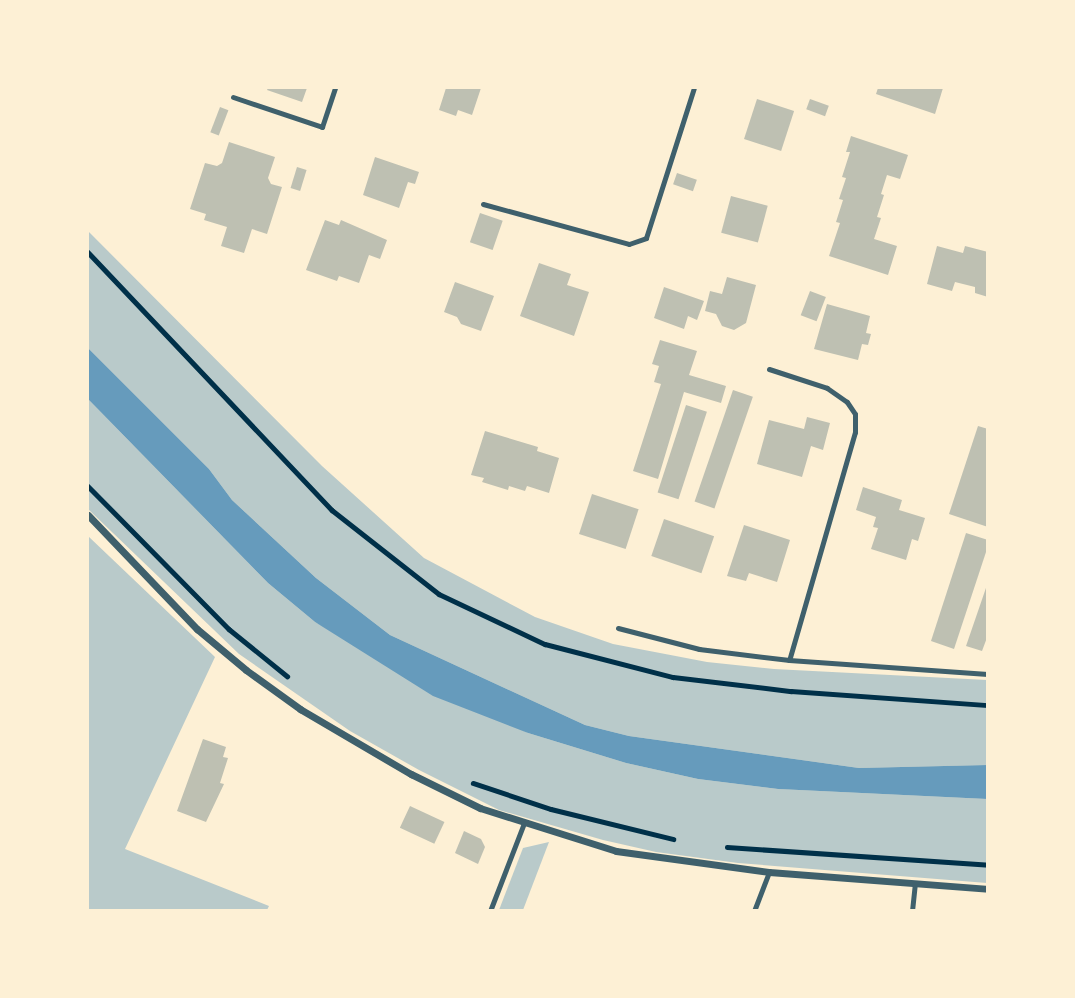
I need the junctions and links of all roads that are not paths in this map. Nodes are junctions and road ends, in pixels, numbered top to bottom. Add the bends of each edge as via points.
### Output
1 (335, 88) edge
2 (694, 88) edge
3 (233, 97) dead end
4 (482, 204) dead end
5 (769, 369) dead end
6 (88, 516) edge
7 (618, 628) dead end
8 (789, 660) junction
9 (988, 674) edge
10 (524, 822) junction
11 (769, 872) junction
12 (915, 883) junction
13 (988, 889) edge
14 (490, 911) edge
15 (754, 911) edge
16 (912, 911) edge

1 - 3 lane via 321,127
2 - 4 lane via 646,238 629,244
5 - 8 lane via 827,388 855,414 855,432
6 - 10 street via 197,629 300,709 411,774 480,808
7 - 8 lane via 699,649
8 - 9 lane
10 - 11 street via 616,851
10 - 14 lane
11 - 12 street
11 - 15 lane
12 - 13 street
12 - 16 lane

